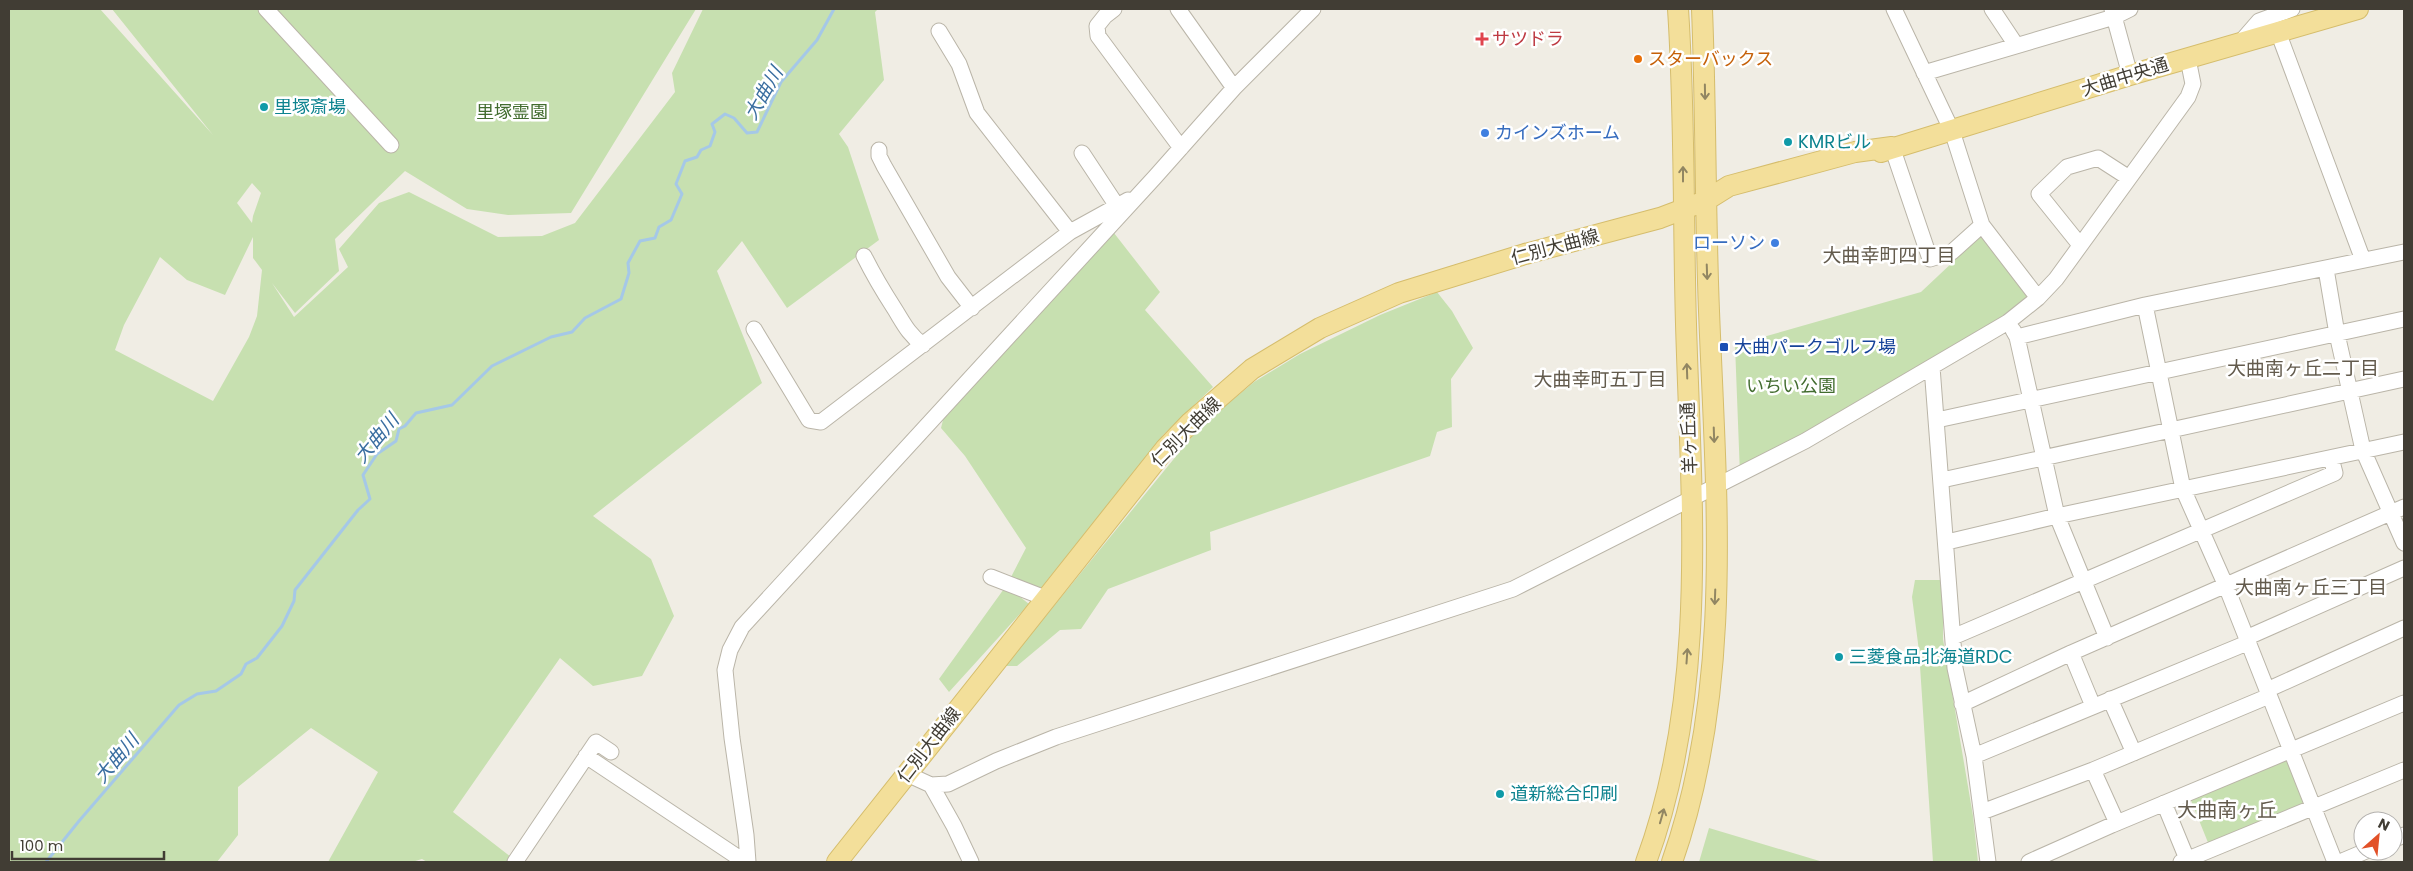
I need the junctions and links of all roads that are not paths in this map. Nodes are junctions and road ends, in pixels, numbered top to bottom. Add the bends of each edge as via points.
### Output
1 (1114, 9) edge
2 (1178, 9) edge
3 (1313, 9) edge
4 (1678, 9) edge
5 (1702, 9) edge
6 (1894, 9) edge
7 (1992, 9) edge
8 (2130, 9) edge
9 (269, 10) edge
10 (2347, 10) edge
11 (2113, 13) edge
12 (2280, 16) edge
13 (939, 31) dead end
14 (2016, 45) junction
15 (2188, 59) junction
16 (1924, 73) junction
17 (2130, 75) junction
18 (1234, 88) junction
19 (1952, 131) junction
20 (391, 145) dead end
21 (1892, 147) junction
22 (1181, 148) junction
23 (879, 150) dead end
24 (1082, 153) dead end
25 (2129, 178) junction
26 (1140, 194) junction
27 (1705, 201) junction
28 (1117, 206) junction
29 (1683, 210) junction
30 (1982, 225) junction
31 (1070, 232) junction
32 (2080, 245) junction
33 (2404, 252) edge
34 (864, 256) dead end
35 (2363, 260) junction
36 (2326, 269) junction
37 (2038, 298) junction
38 (2145, 305) junction
39 (972, 308) junction
40 (2404, 320) edge
41 (2008, 322) junction
42 (754, 329) dead end
43 (2338, 334) junction
44 (2017, 337) junction
45 (923, 345) junction
46 (1932, 367) junction
47 (2159, 373) junction
48 (2404, 379) edge
49 (2350, 390) junction
50 (2031, 400) junction
51 (1937, 420) junction
52 (2171, 429) junction
53 (2404, 442) edge
54 (2364, 450) junction
55 (2043, 458) junction
56 (2331, 458) junction
57 (1942, 480) junction
58 (1716, 486) junction
59 (2183, 489) junction
60 (1691, 498) junction
61 (2398, 510) edge
62 (2057, 516) junction
63 (2202, 530) junction
64 (1947, 542) junction
65 (2404, 543) edge
66 (2404, 568) edge
67 (991, 577) dead end
68 (2083, 583) junction
69 (2226, 586) junction
70 (1045, 598) junction
71 (2404, 628) edge
72 (1953, 637) junction
73 (2107, 638) junction
74 (2246, 640) junction
75 (2071, 652) junction
76 (2268, 693) junction
77 (2110, 699) junction
78 (2404, 703) edge
79 (1962, 704) junction
80 (2093, 706) junction
81 (2291, 751) junction
82 (611, 752) dead end
83 (2134, 753) junction
84 (586, 756) junction
85 (1974, 756) junction
86 (2093, 770) junction
87 (2404, 770) edge
88 (906, 774) junction
89 (931, 785) junction
90 (2164, 803) junction
91 (2314, 807) junction
92 (1982, 812) junction
93 (2117, 823) junction
94 (2353, 856) edge
95 (2184, 861) edge
96 (515, 862) edge
97 (746, 862) edge
98 (837, 862) edge
99 (971, 862) edge
100 (1646, 862) edge
101 (1672, 862) edge
102 (1988, 862) edge
103 (2029, 862) edge
104 (2335, 862) edge
105 (2340, 862) edge

1 - 22 street via 1097,26 1098,36
2 - 18 street
3 - 18 street
29 -> 4 main road, 羊ヶ丘通
5 -> 27 main road, 羊ヶ丘通 via 1706,94
6 - 16 street
7 - 14 street
8 - 11 street
9 - 20 street
10 - 12 main road, 大曲中央通
11 - 14 street
11 - 17 street
12 - 15 main road, 大曲中央通 via 2239,44
12 - 35 street
13 - 31 street via 959,64 977,113
14 - 16 street
15 - 17 main road, 大曲中央通
15 - 25 street via 2193,84 2188,98
16 - 19 street
17 - 19 main road, 大曲中央通
18 - 22 street
19 - 21 main road, 大曲中央通
19 - 30 street
21 - 27 main road, 大曲中央通 via 1854,152 1729,186
21 - 30 street via 1930,259 1952,252
22 - 26 street
23 - 39 street via 884,166 921,233
24 - 28 street
25 - 32 street
25 - 32 street via 2098,158 2066,167 2040,194
26 - 28 street
26 - 97 street via 742,627 730,650 725,670 746,835
27 - 29 main road, 大曲中央通
27 -> 58 main road, 羊ヶ丘通
28 - 31 street
60 -> 29 main road, 羊ヶ丘通
29 - 70 main road, 仁別大曲線 via 1399,293 1320,328 1252,369 1165,449
30 - 37 street
31 - 39 street
32 - 37 street
33 - 35 street
34 - 45 street via 879,286 902,309 912,337
35 - 36 street
36 - 38 street
36 - 43 street
37 - 41 street
38 - 44 street
38 - 47 street
39 - 45 street
40 - 43 street
41 - 44 street
41 - 46 street
42 - 45 street via 809,420 820,422
43 - 47 street
43 - 49 street
44 - 50 street
46 - 51 street
46 - 58 street via 1804,441
47 - 50 street
47 - 52 street
48 - 49 street
49 - 52 street
49 - 54 street
50 - 51 street
50 - 55 street
51 - 57 street
52 - 55 street
52 - 59 street
53 - 54 street
54 - 56 street
54 - 61 street
55 - 57 street
55 - 62 street
56 - 59 street
56 - 63 street via 2335,473
57 - 64 street
58 - 60 street
58 -> 101 main road, 羊ヶ丘通 via 1709,706 1692,792
59 - 62 street
59 - 63 street
60 - 89 street via 1513,589 1056,738 948,784
100 -> 60 main road, 羊ヶ丘通 via 1670,786 1683,707 1692,543
61 - 65 street
61 - 69 street
62 - 64 street
62 - 68 street
63 - 68 street
63 - 69 street
64 - 72 street
66 - 74 street
67 - 70 street
68 - 72 street
68 - 73 street
69 - 73 street
69 - 74 street
70 - 88 main road, 仁別大曲線
71 - 76 street
72 - 79 street
73 - 75 street
74 - 76 street
74 - 77 street
75 - 79 street
75 - 80 street
76 - 81 street
76 - 83 street
77 - 80 street
77 - 83 street
78 - 81 street
79 - 85 street
80 - 85 street
81 - 90 street
81 - 91 street
82 - 84 street via 596,742
83 - 86 street
84 - 96 street
84 - 97 street
85 - 92 street
86 - 92 street
86 - 93 street
87 - 91 street
88 - 89 street
88 - 98 main road, 仁別大曲線
89 - 99 street
90 - 93 street
90 - 95 street
91 - 95 street
91 - 104 street
92 - 102 street
93 - 103 street
94 - 105 street

